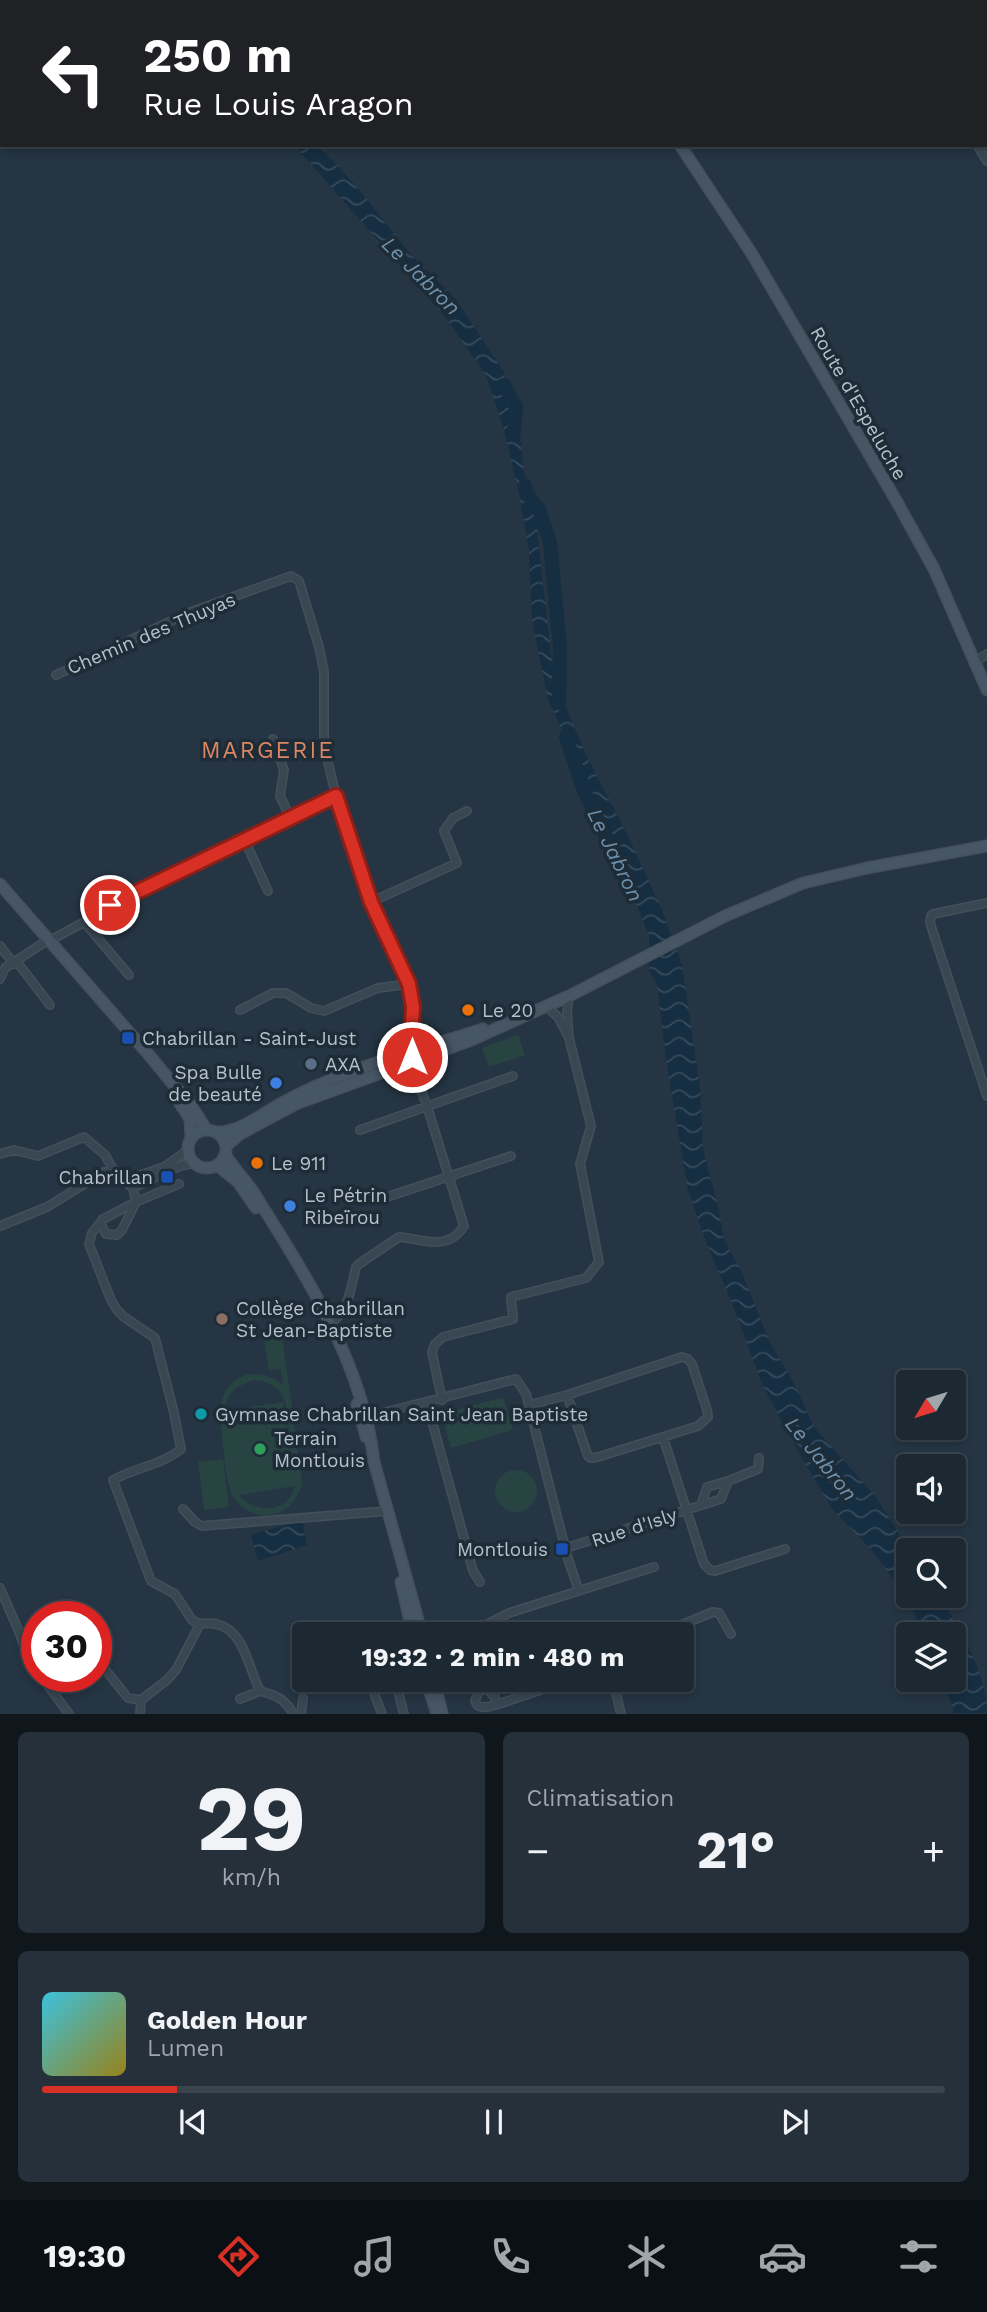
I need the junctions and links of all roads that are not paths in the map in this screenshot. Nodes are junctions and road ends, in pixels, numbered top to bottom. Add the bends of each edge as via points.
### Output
1 (681, 147) edge
2 (987, 654) edge
3 (975, 662) junction
4 (56, 674) dead end
5 (987, 690) edge
6 (273, 739) dead end
7 (336, 796) junction
8 (467, 811) dead end
9 (289, 817) junction
10 (244, 841) junction
11 (987, 846) edge
12 (0, 884) edge
13 (268, 891) dead end
14 (371, 902) junction
15 (987, 903) edge
16 (85, 923) junction
17 (49, 941) junction
18 (0, 946) edge
19 (15, 963) junction
20 (130, 975) dead end
21 (0, 979) edge
22 (86, 983) junction
23 (409, 984) junction
24 (569, 996) junction
25 (50, 1004) dead end
26 (548, 1007) junction
27 (240, 1010) dead end
28 (522, 1017) junction
29 (569, 1038) junction
30 (415, 1050) junction
31 (410, 1061) junction
32 (377, 1073) junction
33 (513, 1076) dead end
34 (987, 1096) edge
35 (427, 1106) junction
36 (206, 1129) junction
37 (359, 1130) dead end
38 (217, 1132) junction
39 (191, 1137) junction
40 (188, 1150) junction
41 (226, 1150) junction
42 (0, 1154) edge
43 (511, 1156) dead end
44 (194, 1163) junction
45 (217, 1165) junction
46 (114, 1171) junction
47 (449, 1176) junction
48 (129, 1179) junction
49 (179, 1184) dead end
50 (132, 1188) junction
51 (378, 1200) dead end
52 (136, 1202) junction
53 (100, 1223) junction
54 (0, 1226) edge
55 (330, 1324) junction
56 (567, 1395) junction
57 (442, 1399) junction
58 (427, 1403) junction
59 (529, 1405) junction
60 (364, 1418) junction
61 (663, 1437) junction
62 (759, 1458) dead end
63 (728, 1481) junction
64 (701, 1505) junction
65 (183, 1509) dead end
66 (687, 1510) junction
67 (387, 1511) junction
68 (566, 1548) junction
69 (785, 1549) dead end
70 (654, 1567) dead end
71 (480, 1581) dead end
72 (0, 1588) edge
73 (579, 1591) junction
74 (414, 1622) edge
75 (492, 1622) edge
76 (688, 1622) edge
77 (200, 1624) junction
78 (731, 1634) dead end
79 (21, 1637) edge
80 (112, 1678) edge
81 (260, 1691) junction
82 (53, 1692) edge
83 (374, 1692) edge
84 (398, 1692) edge
85 (433, 1692) edge
86 (437, 1692) edge
87 (534, 1692) edge
88 (615, 1692) edge
89 (303, 1698) dead end
90 (240, 1699) dead end
91 (141, 1700) junction
92 (495, 1705) dead end
93 (69, 1713) edge
94 (140, 1713) edge
95 (293, 1713) edge
96 (301, 1713) edge
97 (382, 1713) edge
98 (404, 1713) edge
99 (437, 1713) edge
100 (443, 1713) edge
101 (621, 1713) edge

1 - 3 main road, Route d'Espeluche via 752,254 897,502 934,569
2 - 3 street
3 - 5 main road, Route d'Espeluche
4 - 7 street, Chemin des Thuyas via 188,613 291,576 299,581 324,671 324,744
6 - 9 street via 284,770 280,796
7 - 9 street
7 - 14 street, Chemin des Thuyas
8 - 14 street via 453,818 444,831 457,863
9 - 10 street
10 - 13 street
10 - 16 street via 110,905
11 - 24 main road via 803,883
12 - 17 main road
14 - 23 street, Chemin des Thuyas
15 - 34 street via 933,914 930,923
16 - 17 street
16 - 20 street
17 - 19 street
17 - 22 main road
18 - 19 street
19 - 21 street via 5,968
19 - 25 street
22 - 36 main road
22 - 39 main road via 185,1109
23 - 27 street via 378,988 324,1011 286,993 273,993
23 - 30 street, Chemin des Thuyas
24 - 26 main road
24 - 29 street
26 - 28 main road
26 - 29 street
28 - 30 main road
28 - 31 main road
29 - 57 street via 591,1126 580,1164 599,1262 586,1278 512,1297 513,1319 443,1337 432,1352
30 - 32 street via 415,1055
30 - 38 main road via 332,1079 231,1131
31 - 32 main road
31 - 35 street
32 - 41 main road via 296,1104 240,1134
33 - 35 street
35 - 37 street
35 - 47 street
36 - 38 main road
36 - 39 main road
38 - 41 main road
39 - 40 main road
40 - 44 main road
40 - 48 street via 164,1167
41 - 45 main road
41 - 55 main road
42 - 46 street via 14,1150 38,1156 84,1137 105,1155
43 - 47 street
44 - 45 main road via 205,1168
44 - 50 street
45 - 55 main road via 238,1182
46 - 48 street
46 - 54 street
47 - 51 street
47 - 55 street via 463,1220 461,1231 440,1242 399,1237 384,1246 356,1267 344,1310
48 - 50 street
49 - 52 street
50 - 52 street
52 - 53 street
52 - 53 street via 117,1236 106,1234
53 - 77 street via 90,1238 91,1250 117,1310 155,1338 181,1449 113,1480 151,1581 175,1594 192,1620
55 - 60 main road via 347,1360
56 - 59 street
56 - 61 street via 591,1458
56 - 61 street via 682,1357 688,1359 708,1417 698,1426
57 - 58 street
57 - 59 street via 516,1379
58 - 60 street
58 - 71 street via 473,1571
59 - 68 street
60 - 67 main road
61 - 66 street
62 - 63 street, Rue d'Isly via 754,1472
63 - 64 street, Rue d'Isly via 721,1499
63 - 64 street, Rue d'Isly via 707,1487
64 - 66 street, Rue d'Isly
65 - 67 street via 202,1526
66 - 68 street, Rue d'Isly
66 - 69 street via 710,1570
67 - 74 main road via 403,1593
68 - 73 street
70 - 73 street
72 - 79 street
73 - 75 street
76 - 78 street via 719,1613
77 - 81 street via 219,1624 232,1633 244,1647
77 - 91 street via 176,1670
80 - 91 street via 128,1698
81 - 90 street
81 - 95 street via 288,1703
82 - 93 street
83 - 97 street
84 - 98 street
85 - 99 main road
86 - 100 main road
87 - 92 street
88 - 101 street
89 - 96 street
91 - 94 street

